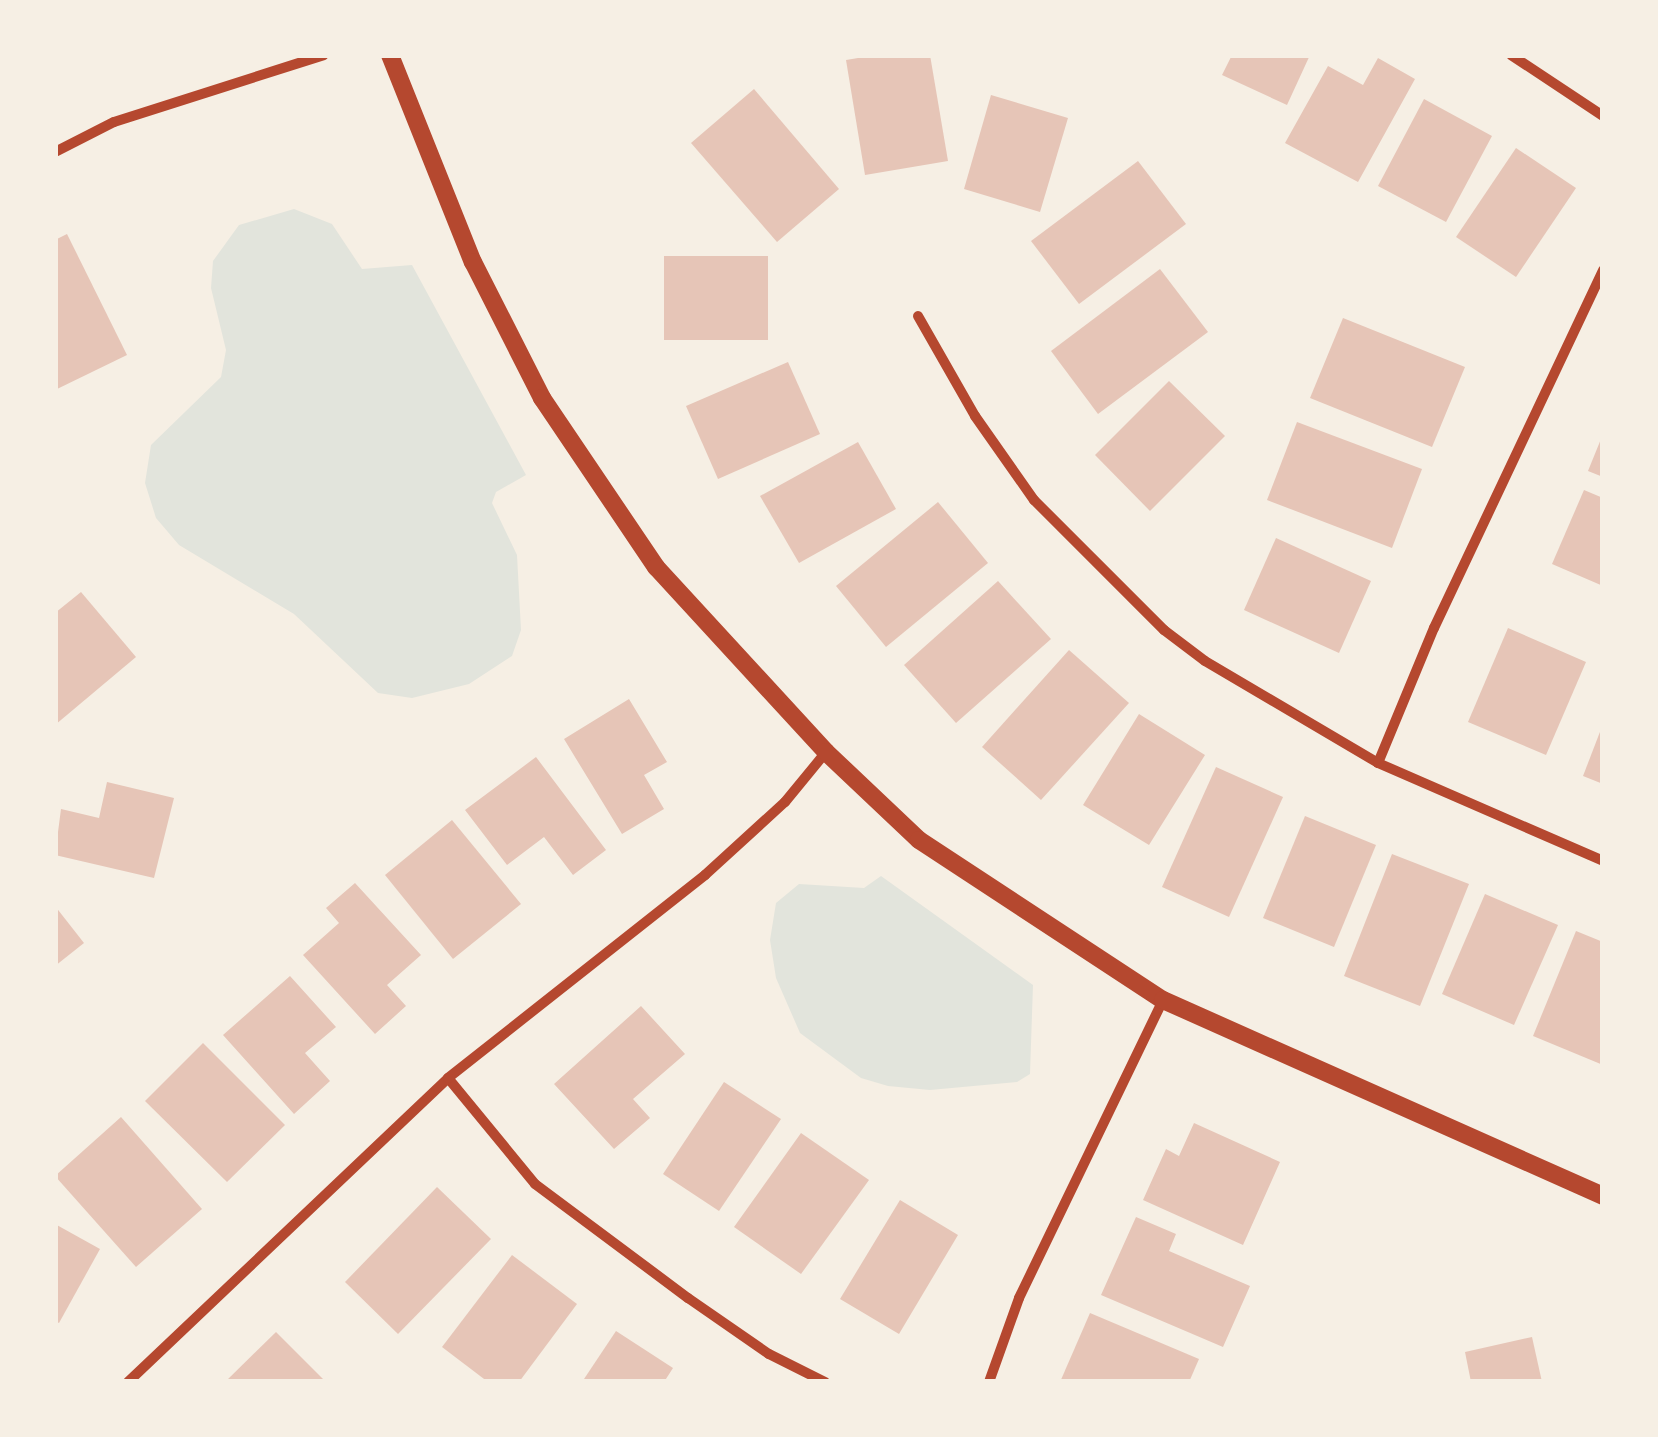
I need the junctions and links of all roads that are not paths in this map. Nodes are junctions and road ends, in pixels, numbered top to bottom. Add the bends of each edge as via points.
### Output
1 (324, 55) edge
2 (390, 55) edge
3 (1512, 55) edge
4 (1603, 116) edge
5 (55, 152) edge
6 (1603, 270) edge
7 (918, 316) dead end
8 (826, 752) junction
9 (1378, 763) junction
10 (1603, 862) edge
11 (1163, 1000) junction
12 (448, 1078) junction
13 (1603, 1196) edge
14 (128, 1382) edge
15 (825, 1382) edge
16 (989, 1382) edge

1 - 5 street via 114,122
2 - 8 street via 473,262 542,398 656,567
3 - 4 street
6 - 9 street via 1434,628
7 - 9 street via 1002,458 1117,588 1204,661
8 - 11 street via 919,840
8 - 12 street via 728,855
9 - 10 street
11 - 13 street
11 - 16 street via 1019,1298
12 - 14 street
12 - 15 street via 535,1184 704,1310

